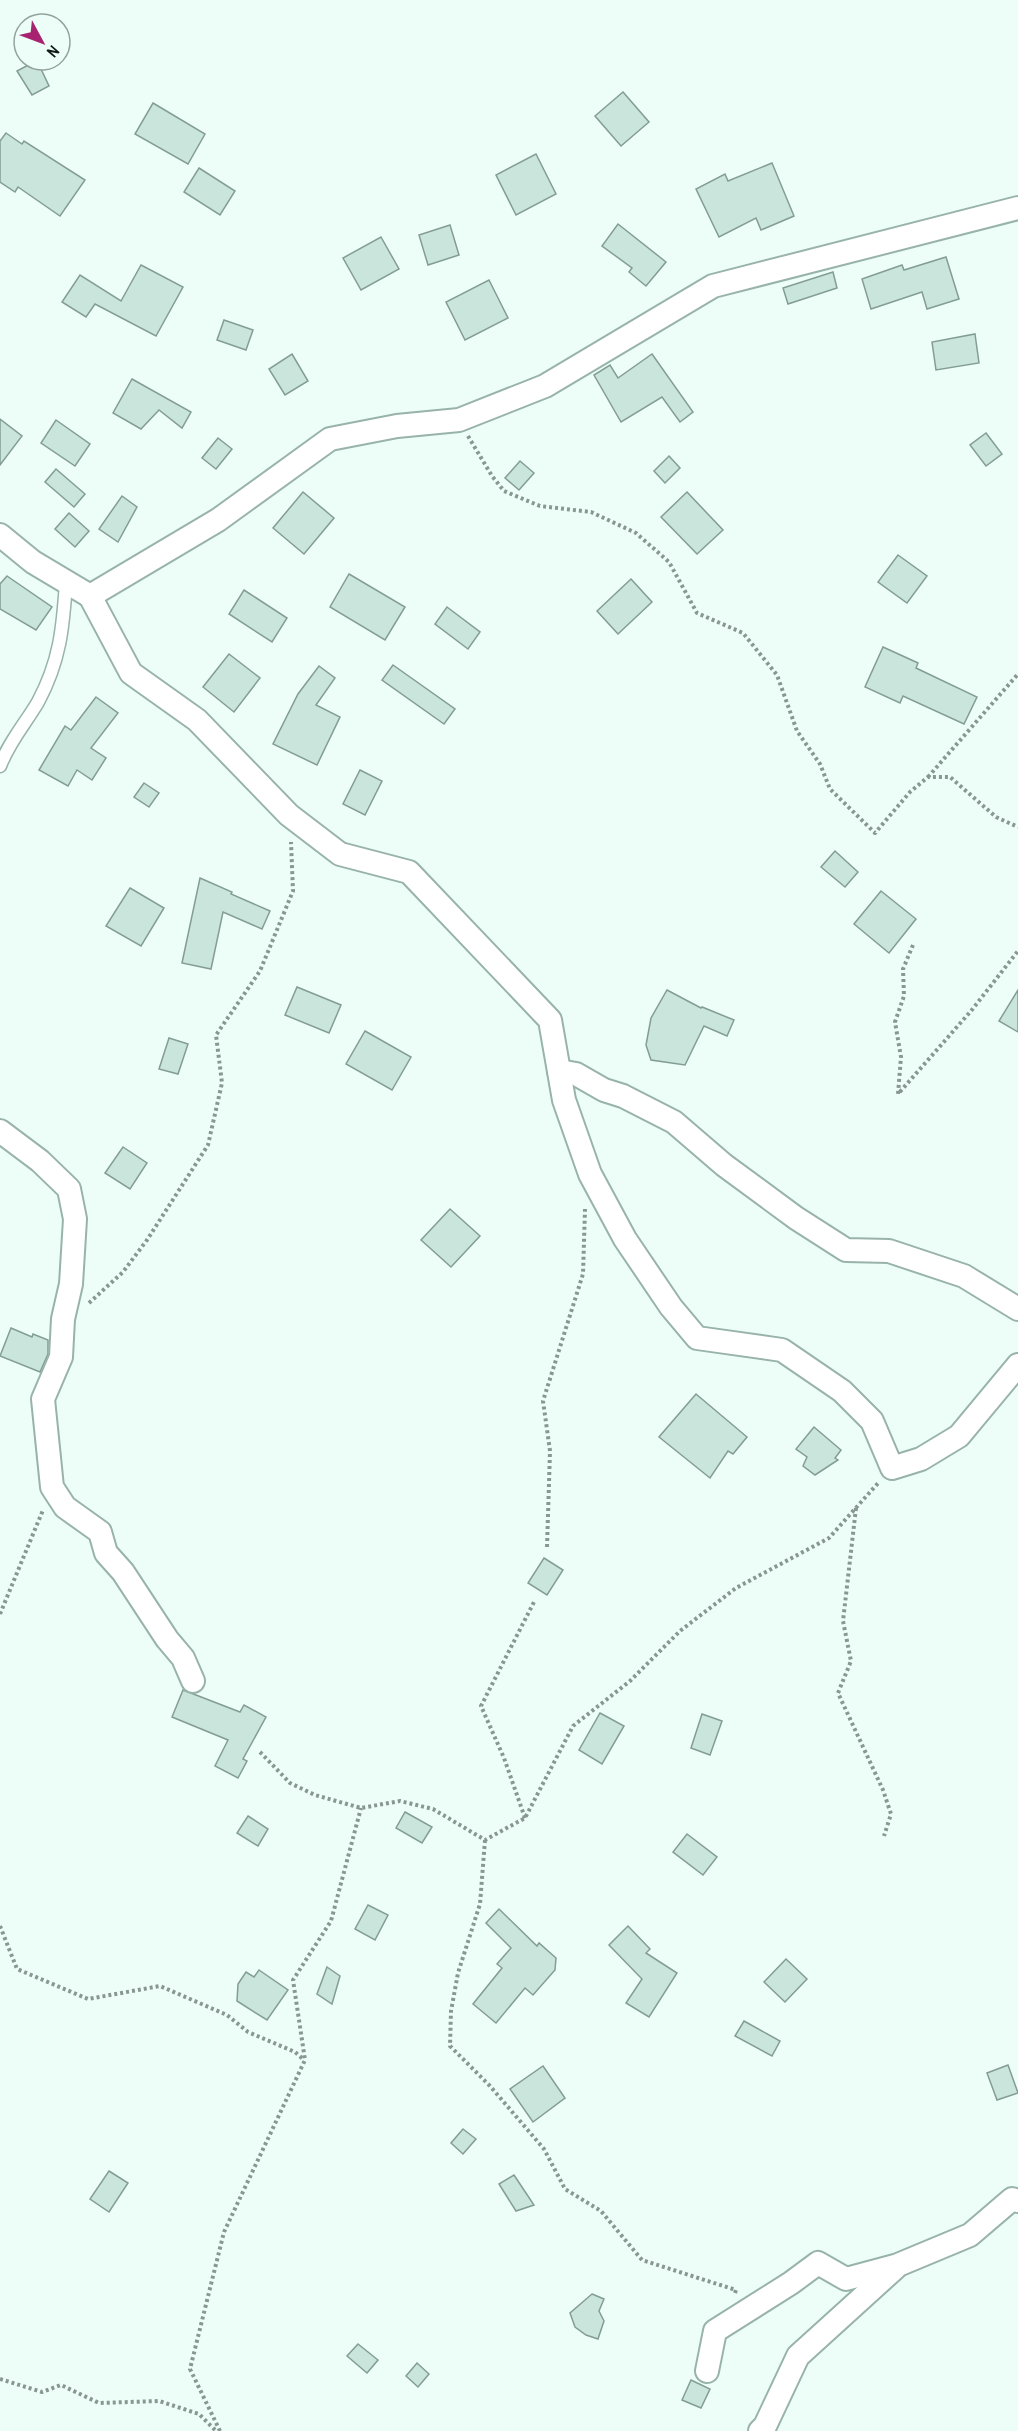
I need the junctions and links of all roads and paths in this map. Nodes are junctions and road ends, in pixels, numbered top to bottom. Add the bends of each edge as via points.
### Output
1 (1018, 208) edge
2 (459, 420) junction
3 (0, 535) edge
4 (66, 582) junction
5 (90, 596) junction
6 (1018, 674) edge
7 (0, 766) edge
8 (928, 777) junction
9 (289, 815) junction
10 (1018, 827) edge
11 (913, 945) dead end
12 (1018, 951) edge
13 (559, 1071) junction
14 (0, 1131) edge
15 (590, 1174) junction
16 (87, 1304) dead end
17 (1018, 1309) edge
18 (1018, 1365) edge
19 (892, 1468) junction
20 (52, 1487) junction
21 (856, 1508) junction
22 (547, 1547) dead end
23 (535, 1600) dead end
24 (0, 1614) edge
25 (193, 1681) dead end
26 (260, 1752) dead end
27 (361, 1808) junction
28 (525, 1818) junction
29 (884, 1836) dead end
30 (485, 1840) junction
31 (0, 1926) edge
32 (304, 2060) junction
33 (1018, 2201) edge
34 (898, 2265) junction
35 (731, 2300) dead end
36 (707, 2371) dead end
37 (0, 2379) edge
38 (218, 2431) edge
39 (760, 2431) edge

1 - 2 street via 713,286 545,386
2 - 5 street via 397,426 330,439 218,520
2 - 8 path via 504,491 540,506 591,512 636,533 669,562 697,613 743,633 777,675 796,731 820,764 830,789 875,833
3 - 4 street
4 - 5 street
4 - 7 lane via 63,633 52,673
5 - 9 street via 132,673 197,720
6 - 8 path
8 - 10 path via 950,777 996,817
9 - 13 street via 340,854 409,872 550,1020
9 - 16 path via 293,891 260,971 216,1035 222,1083 208,1145 123,1272
11 - 12 path via 903,969 904,996 895,1022 901,1058 898,1094
13 - 15 street via 564,1100
13 - 17 street via 576,1074 674,1122 724,1165 846,1250 889,1251 964,1276
14 - 20 street via 69,1188 75,1219 61,1357 43,1399
15 - 19 street via 625,1239 697,1338 782,1350 842,1391 872,1421
15 - 22 path via 585,1198 583,1274 543,1401 550,1451
18 - 19 street via 959,1436 921,1459
19 - 21 path
20 - 24 path
20 - 25 street via 65,1507 100,1533 106,1552 183,1658
21 - 28 path via 829,1538 717,1602 680,1631 630,1681 573,1726
21 - 29 path via 843,1621 851,1661 838,1693 891,1814
23 - 28 path via 481,1706
26 - 27 path via 290,1783 315,1795
27 - 30 path via 400,1801 433,1809
27 - 32 path via 331,1921 293,1980
28 - 30 path
30 - 35 path via 480,1904 458,1973 450,2046 544,2149 565,2189 601,2211 642,2260 736,2290
31 - 32 path via 17,1970 88,1999 160,1986 227,2015 248,2032 295,2052
32 - 38 path via 224,2232 190,2369
33 - 34 street via 1012,2199 970,2235
34 - 36 street via 846,2279 818,2264 715,2331
34 - 39 street via 798,2356
37 - 38 path via 42,2392 61,2385 99,2403 159,2401 199,2414

